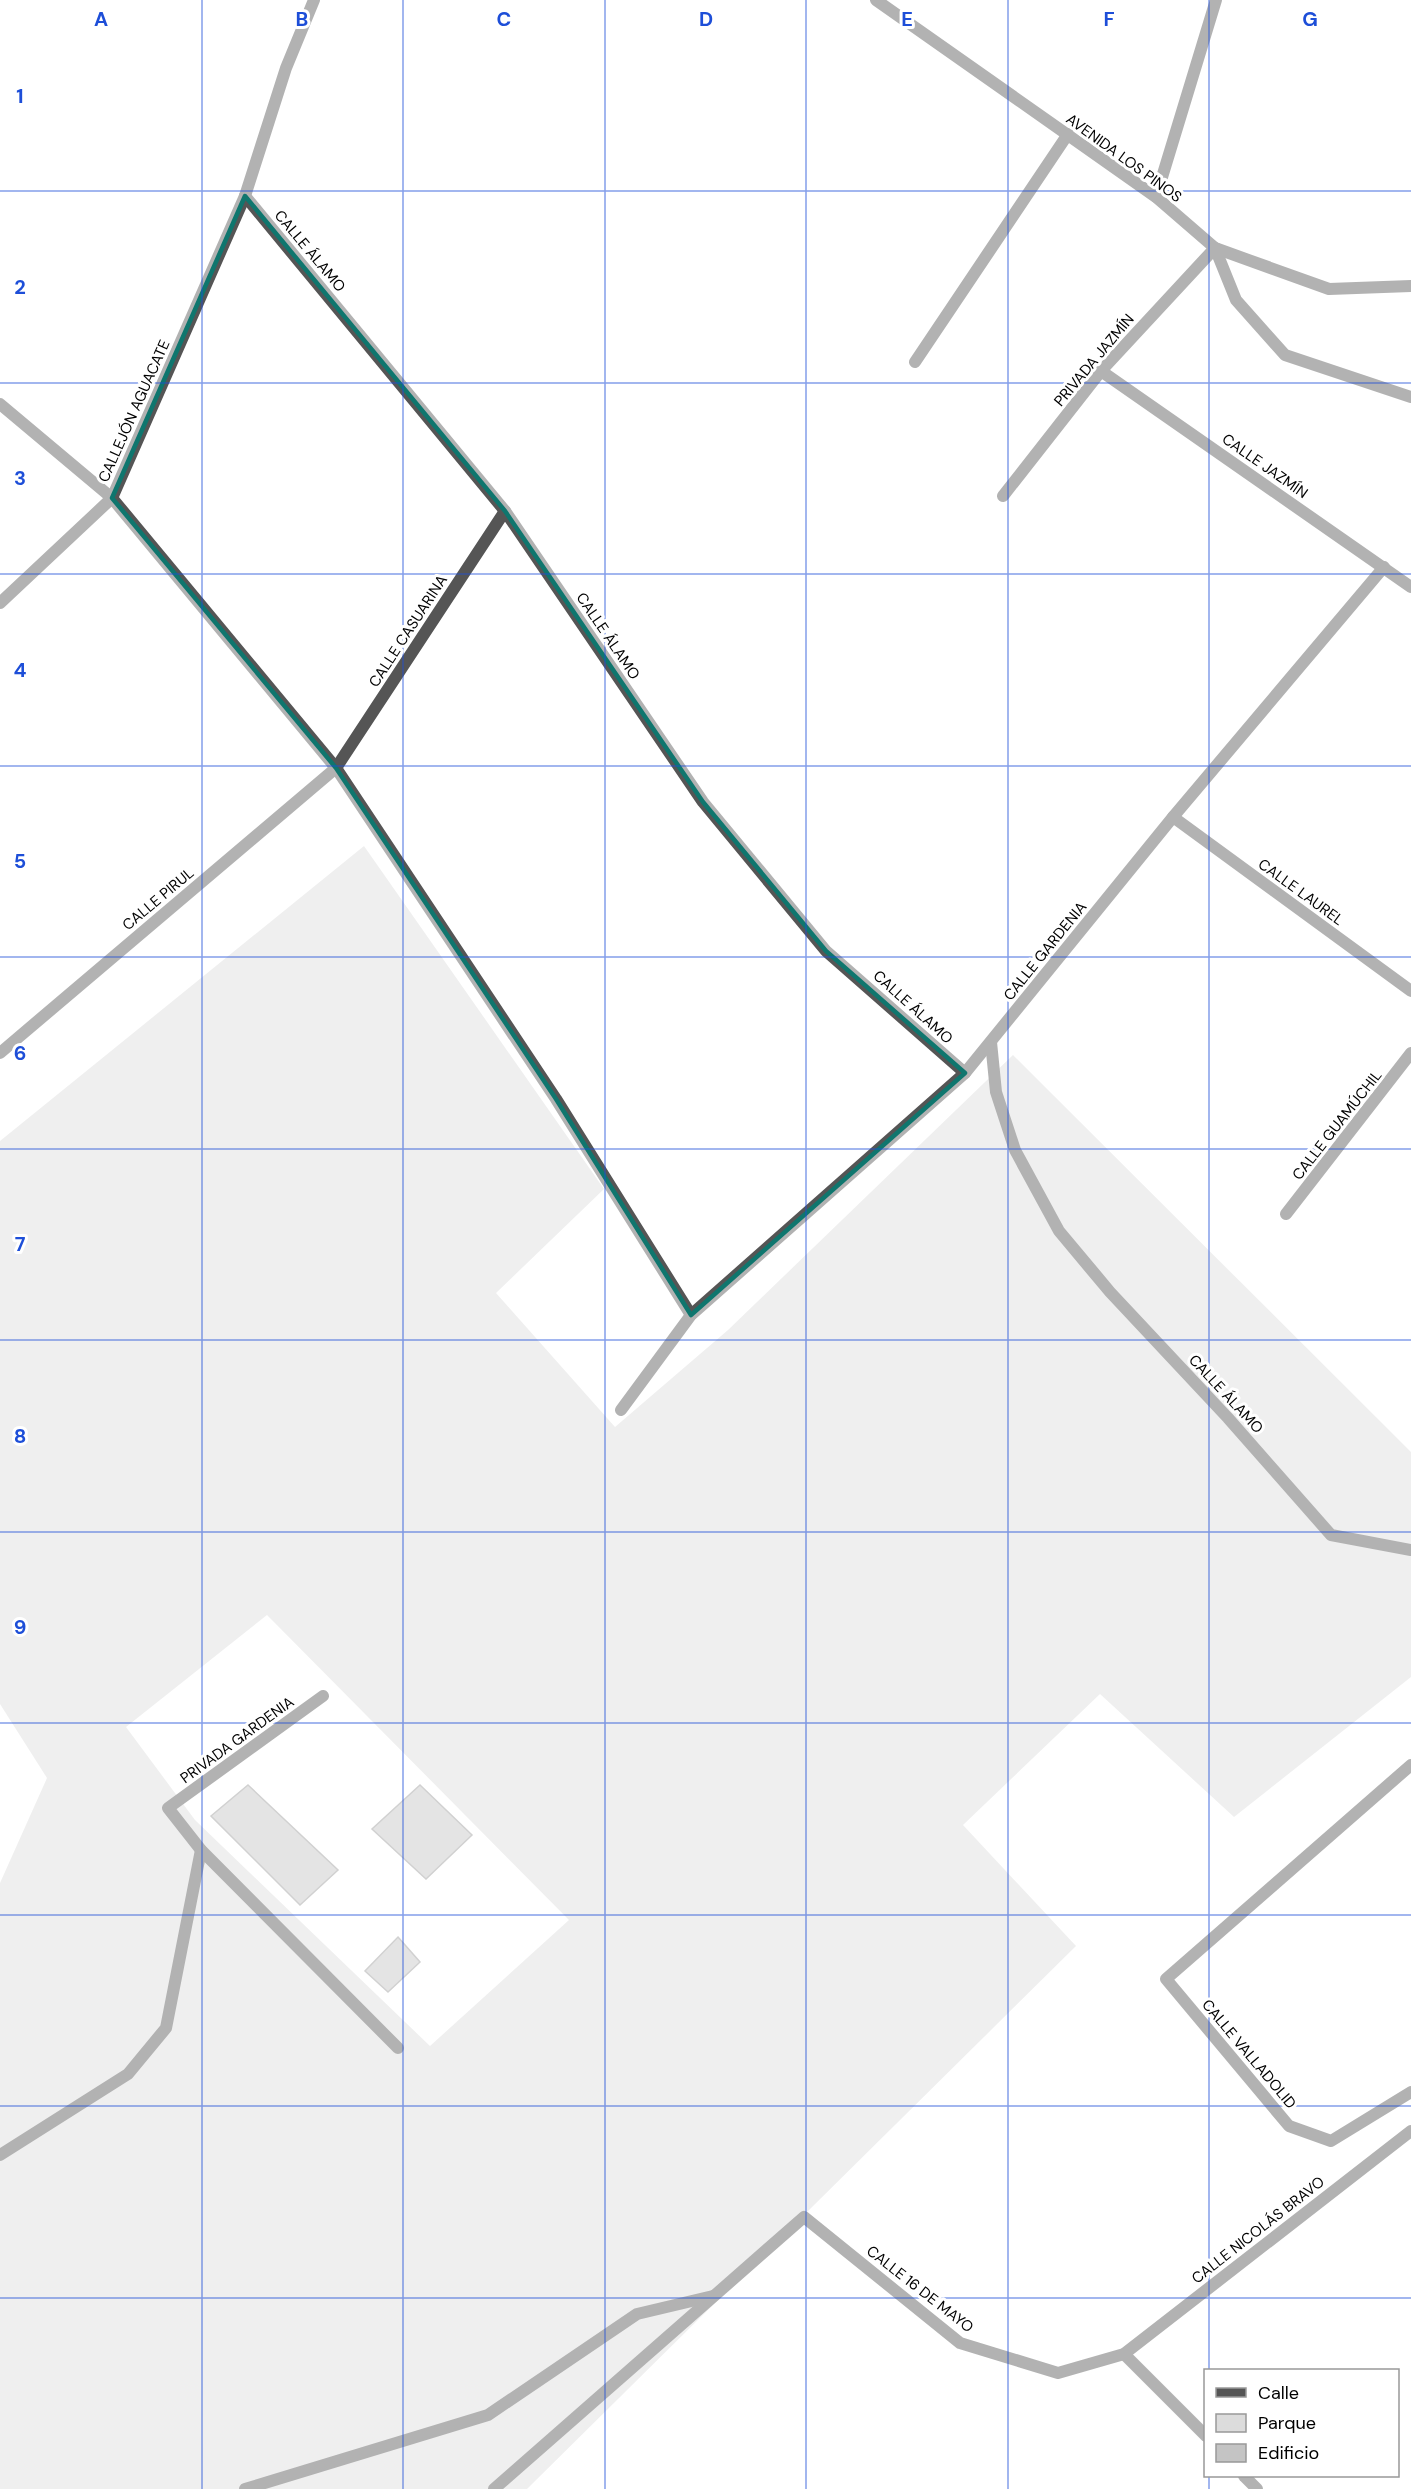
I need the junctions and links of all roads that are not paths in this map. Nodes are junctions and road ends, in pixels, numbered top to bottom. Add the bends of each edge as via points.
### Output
1 (314, 0) edge
2 (876, 0) edge
3 (1216, 0) edge
4 (1068, 134) junction
5 (245, 196) junction
6 (1156, 196) junction
7 (1215, 248) junction
8 (1411, 286) edge
9 (915, 362) dead end
10 (1101, 371) junction
11 (1411, 397) edge
12 (0, 404) edge
13 (1003, 496) dead end
14 (112, 498) junction
15 (505, 510) junction
16 (1384, 567) junction
17 (1411, 587) edge
18 (0, 603) edge
19 (336, 768) junction
20 (1173, 817) junction
21 (1411, 991) edge
22 (991, 1042) junction
23 (0, 1053) edge
24 (1411, 1053) edge
25 (965, 1073) junction
26 (1286, 1214) dead end
27 (691, 1315) junction
28 (621, 1410) dead end
29 (1411, 1550) edge
30 (323, 1696) dead end
31 (1411, 1765) edge
32 (201, 1850) junction
33 (398, 2048) dead end
34 (1411, 2092) edge
35 (1411, 2131) edge
36 (0, 2155) edge
37 (714, 2296) junction
38 (1124, 2354) junction
39 (1204, 2434) edge
40 (1246, 2477) edge
41 (245, 2489) edge
42 (494, 2489) edge
43 (1257, 2489) edge

1 - 5 street, CALLEJÓN AGUACATE via 286,68
2 - 4 street, AVENIDA LOS PINOS
3 - 6 street
4 - 6 street, AVENIDA LOS PINOS
4 - 9 street
5 - 14 street, CALLEJÓN AGUACATE
5 - 15 street, CALLE ÁLAMO
6 - 7 street, AVENIDA LOS PINOS
7 - 8 street, AVENIDA LOS PINOS via 1329,288
7 - 10 street, PRIVADA JAZMÍN
7 - 11 street via 1236,300 1285,355
10 - 13 street, PRIVADA JAZMÍN
10 - 16 street, CALLE JAZMÍN
12 - 14 street
14 - 18 street, CALLEJÓN AGUACATE
14 - 19 street
15 - 19 street, CALLE CASUARINA
15 - 25 street, CALLE ÁLAMO via 704,802 826,951
16 - 17 street, CALLE JAZMÍN
16 - 20 street, CALLE GARDENIA
19 - 23 street, CALLE PIRUL
19 - 27 street via 556,1100
20 - 21 street, CALLE LAUREL
20 - 22 street, CALLE GARDENIA
22 - 25 street, CALLE GARDENIA
22 - 29 street, CALLE ÁLAMO via 996,1092 1015,1150 1059,1231 1331,1535
24 - 26 street, CALLE GUAMÚCHIL
25 - 27 street, CALLE GARDENIA
27 - 28 street
30 - 32 street, PRIVADA GARDENIA via 168,1808
31 - 34 street, CALLE VALLADOLID via 1166,1979 1289,2126 1331,2141
32 - 33 street
32 - 36 street via 166,2028 128,2074
35 - 38 street, CALLE NICOLÁS BRAVO
37 - 38 street, CALLE 16 DE MAYO via 804,2217 960,2343 1058,2373
37 - 41 street via 637,2314 488,2415
37 - 42 street
38 - 39 street
40 - 43 street

